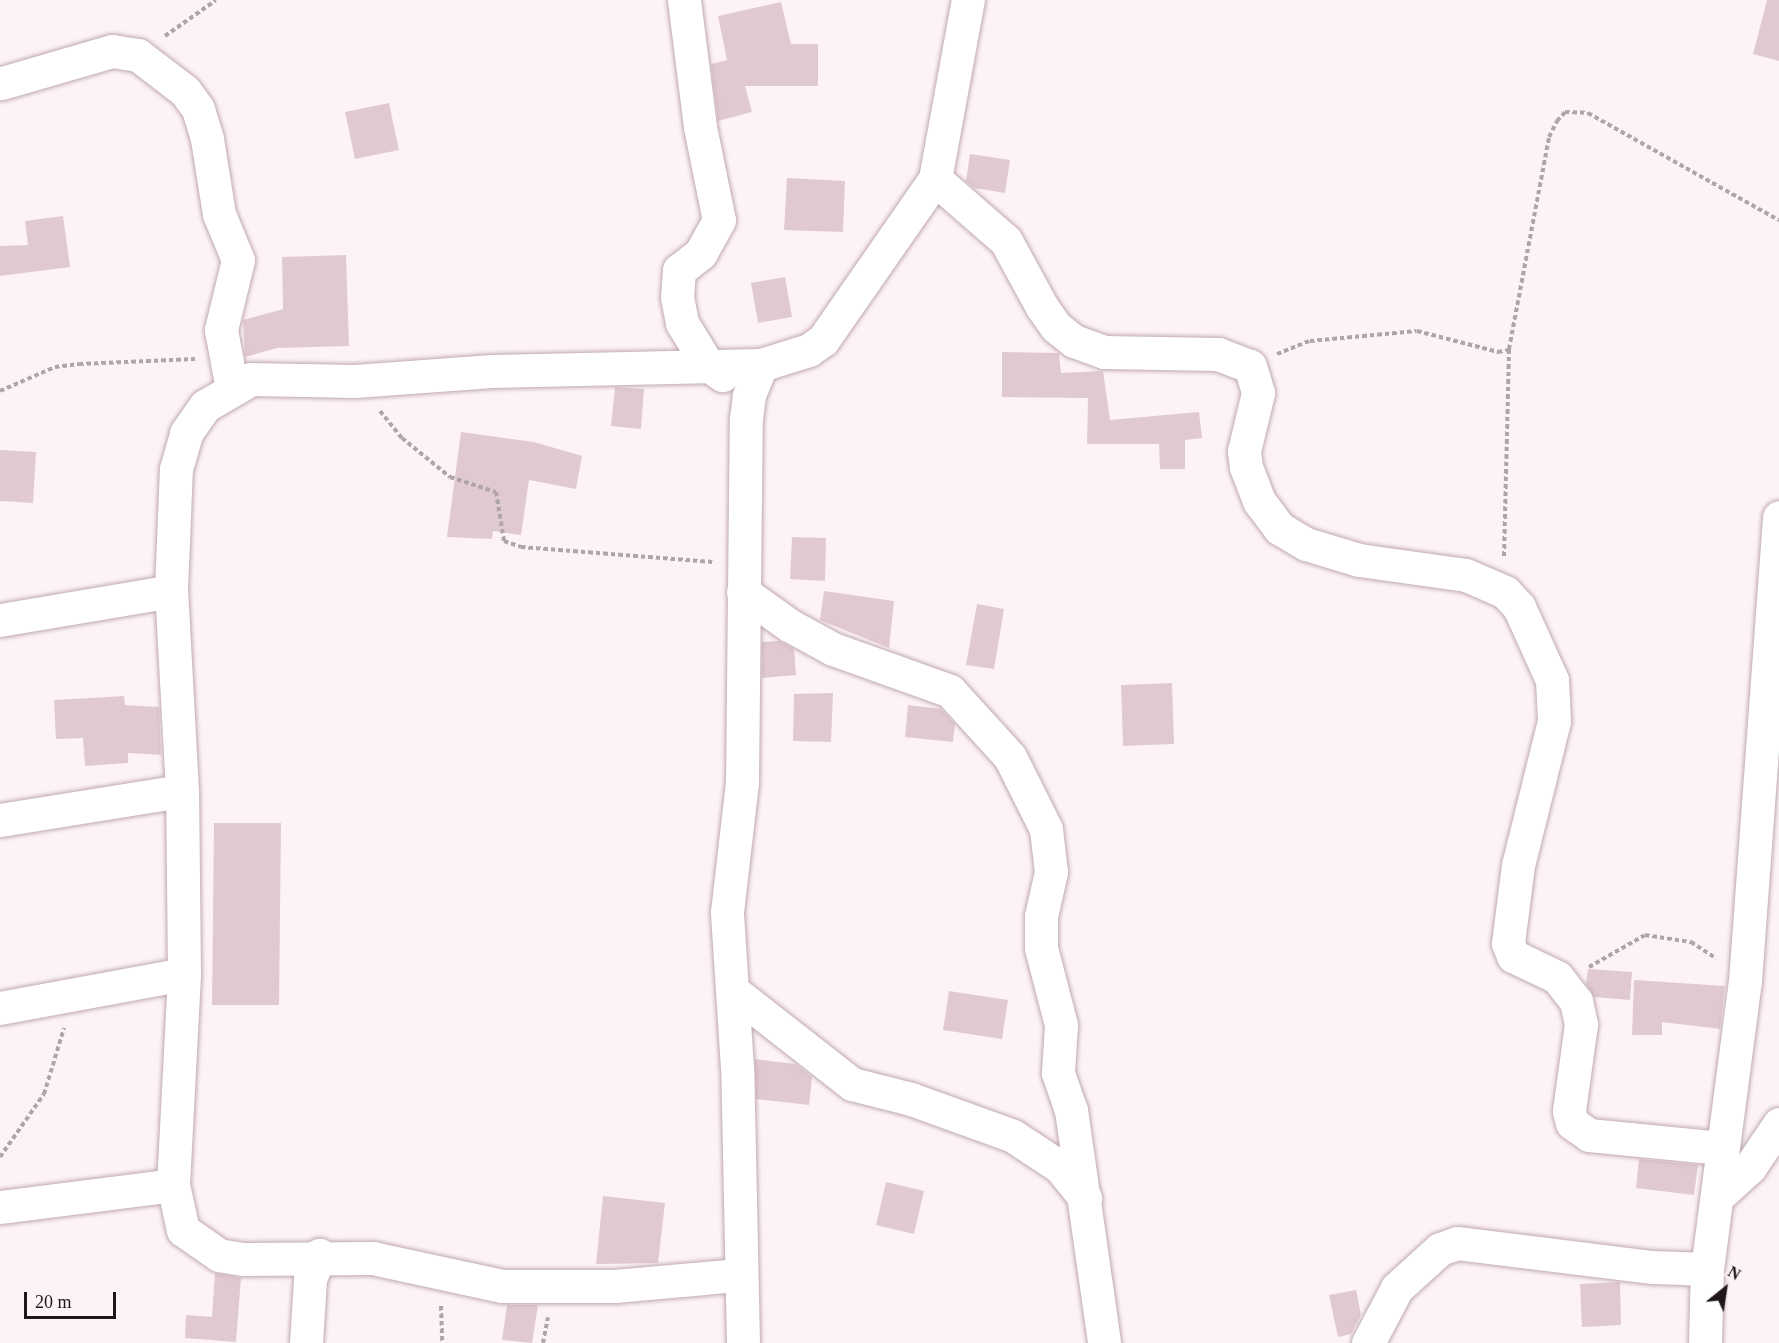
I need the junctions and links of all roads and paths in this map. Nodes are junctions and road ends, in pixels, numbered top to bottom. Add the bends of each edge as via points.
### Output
1 (216, 0) edge
2 (684, 0) edge
3 (968, 0) edge
4 (138, 56) junction
5 (2, 83) dead end
6 (935, 179) junction
7 (1779, 220) edge
8 (1509, 349) junction
9 (707, 364) junction
10 (761, 365) junction
11 (1250, 366) junction
12 (229, 375) junction
13 (355, 381) junction
14 (0, 391) edge
15 (748, 395) junction
16 (1779, 517) edge
17 (171, 591) junction
18 (743, 592) junction
19 (1505, 592) junction
20 (0, 620) edge
21 (182, 791) junction
22 (0, 820) edge
23 (184, 974) junction
24 (1745, 981) junction
25 (1567, 985) junction
26 (733, 991) junction
27 (79, 993) junction
28 (0, 1008) edge
29 (1779, 1124) edge
30 (0, 1157) edge
31 (1743, 1162) edge
32 (173, 1185) junction
33 (1085, 1198) junction
34 (0, 1208) edge
35 (311, 1264) junction
36 (1707, 1269) junction
37 (738, 1275) junction
38 (306, 1343) edge
39 (743, 1343) edge
40 (1104, 1343) edge
41 (1368, 1343) edge
42 (1706, 1343) edge

1 - 4 path
2 - 9 street via 700,127 719,220 701,253 679,270 676,284 682,323
3 - 6 street
4 - 5 street via 111,51
4 - 12 street via 185,91 198,109 207,139 219,214 238,260 221,330
6 - 10 street via 823,340 787,360
6 - 11 street via 1006,241 1047,314 1074,341 1104,352 1218,354
7 - 8 path via 1588,113 1565,112 1550,136
8 - 11 path via 1498,352 1450,337 1400,332 1310,341
8 - 19 path via 1503,461
9 - 10 street
9 - 13 street
9 - 15 street
10 - 15 street
11 - 19 street via 1258,393 1244,451 1246,467 1259,501 1279,528 1306,544 1359,560 1456,573
12 - 13 street
12 - 14 path via 176,358 79,364 55,368
12 - 17 street via 186,433 176,469
13 - 18 path via 402,438 428,460 450,477 496,492 504,541 521,547 710,560 728,571
15 - 18 street
16 - 24 street
17 - 20 street
17 - 21 street
18 - 26 street via 742,783 727,912
18 - 33 street via 789,626 833,649 950,691 1010,758 1046,829 1051,872 1041,916 1041,948 1055,988 1061,1024 1058,1073 1071,1110
19 - 25 street via 1519,607 1541,648 1552,680 1554,720 1518,865 1508,943 1513,956 1523,964
21 - 22 street
21 - 23 street
23 - 27 street
23 - 32 street
24 - 25 path via 1691,942 1655,935 1626,942
24 - 31 street
25 - 31 street via 1581,1023 1569,1111 1578,1130
26 - 33 street via 852,1084 911,1099 1013,1136 1060,1167
26 - 37 street via 739,1134
27 - 28 street
27 - 30 path via 44,1094
29 - 31 street
31 - 36 street via 1717,1197
32 - 34 street
32 - 35 street via 183,1230 219,1254
33 - 40 street
35 - 37 street via 405,1263 502,1286 614,1286
35 - 38 street
36 - 41 street via 1642,1266 1456,1243 1440,1249 1397,1288
36 - 42 street
37 - 39 street

